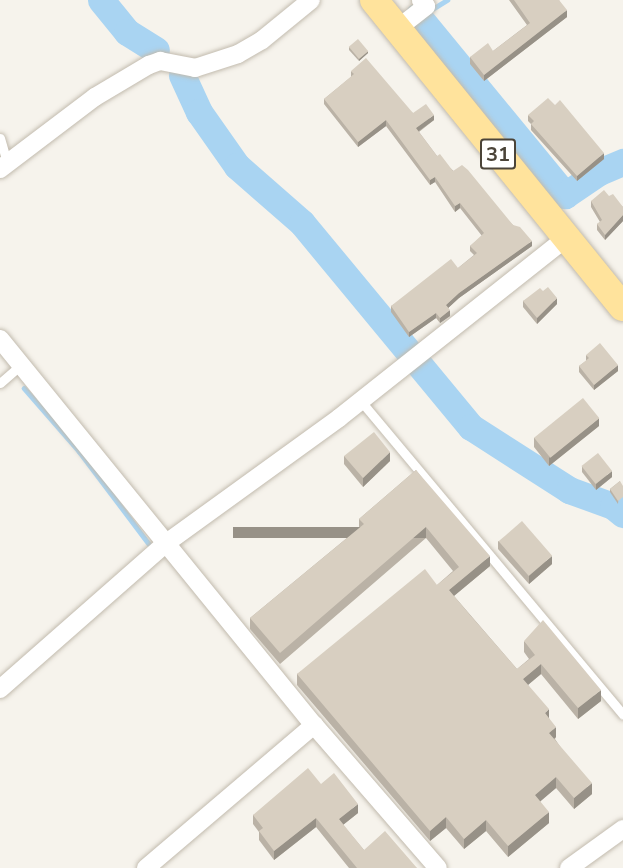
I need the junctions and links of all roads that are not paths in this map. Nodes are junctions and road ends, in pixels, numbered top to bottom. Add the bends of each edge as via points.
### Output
1 (311, 0) edge
2 (374, 0) edge
3 (421, 0) edge
4 (397, 29) junction
5 (0, 138) edge
6 (4, 166) edge
7 (566, 238) junction
8 (623, 307) edge
9 (0, 339) edge
10 (21, 365) junction
11 (0, 383) edge
12 (360, 400) junction
13 (165, 544) junction
14 (0, 690) edge
15 (623, 715) edge
16 (314, 725) junction
17 (623, 829) edge
18 (146, 868) edge
19 (438, 868) edge
20 (569, 868) edge

1 - 6 street via 262,40 238,54 195,68 160,61 149,65 95,97
2 - 4 main road, 31
3 - 4 street via 426,6
4 - 7 main road, 31
5 - 6 lane
7 - 8 main road, 31
7 - 12 street
9 - 10 street
10 - 11 lane
10 - 13 street
12 - 13 street
12 - 15 lane
13 - 14 street
13 - 16 street
16 - 18 street
16 - 19 street
17 - 20 street

